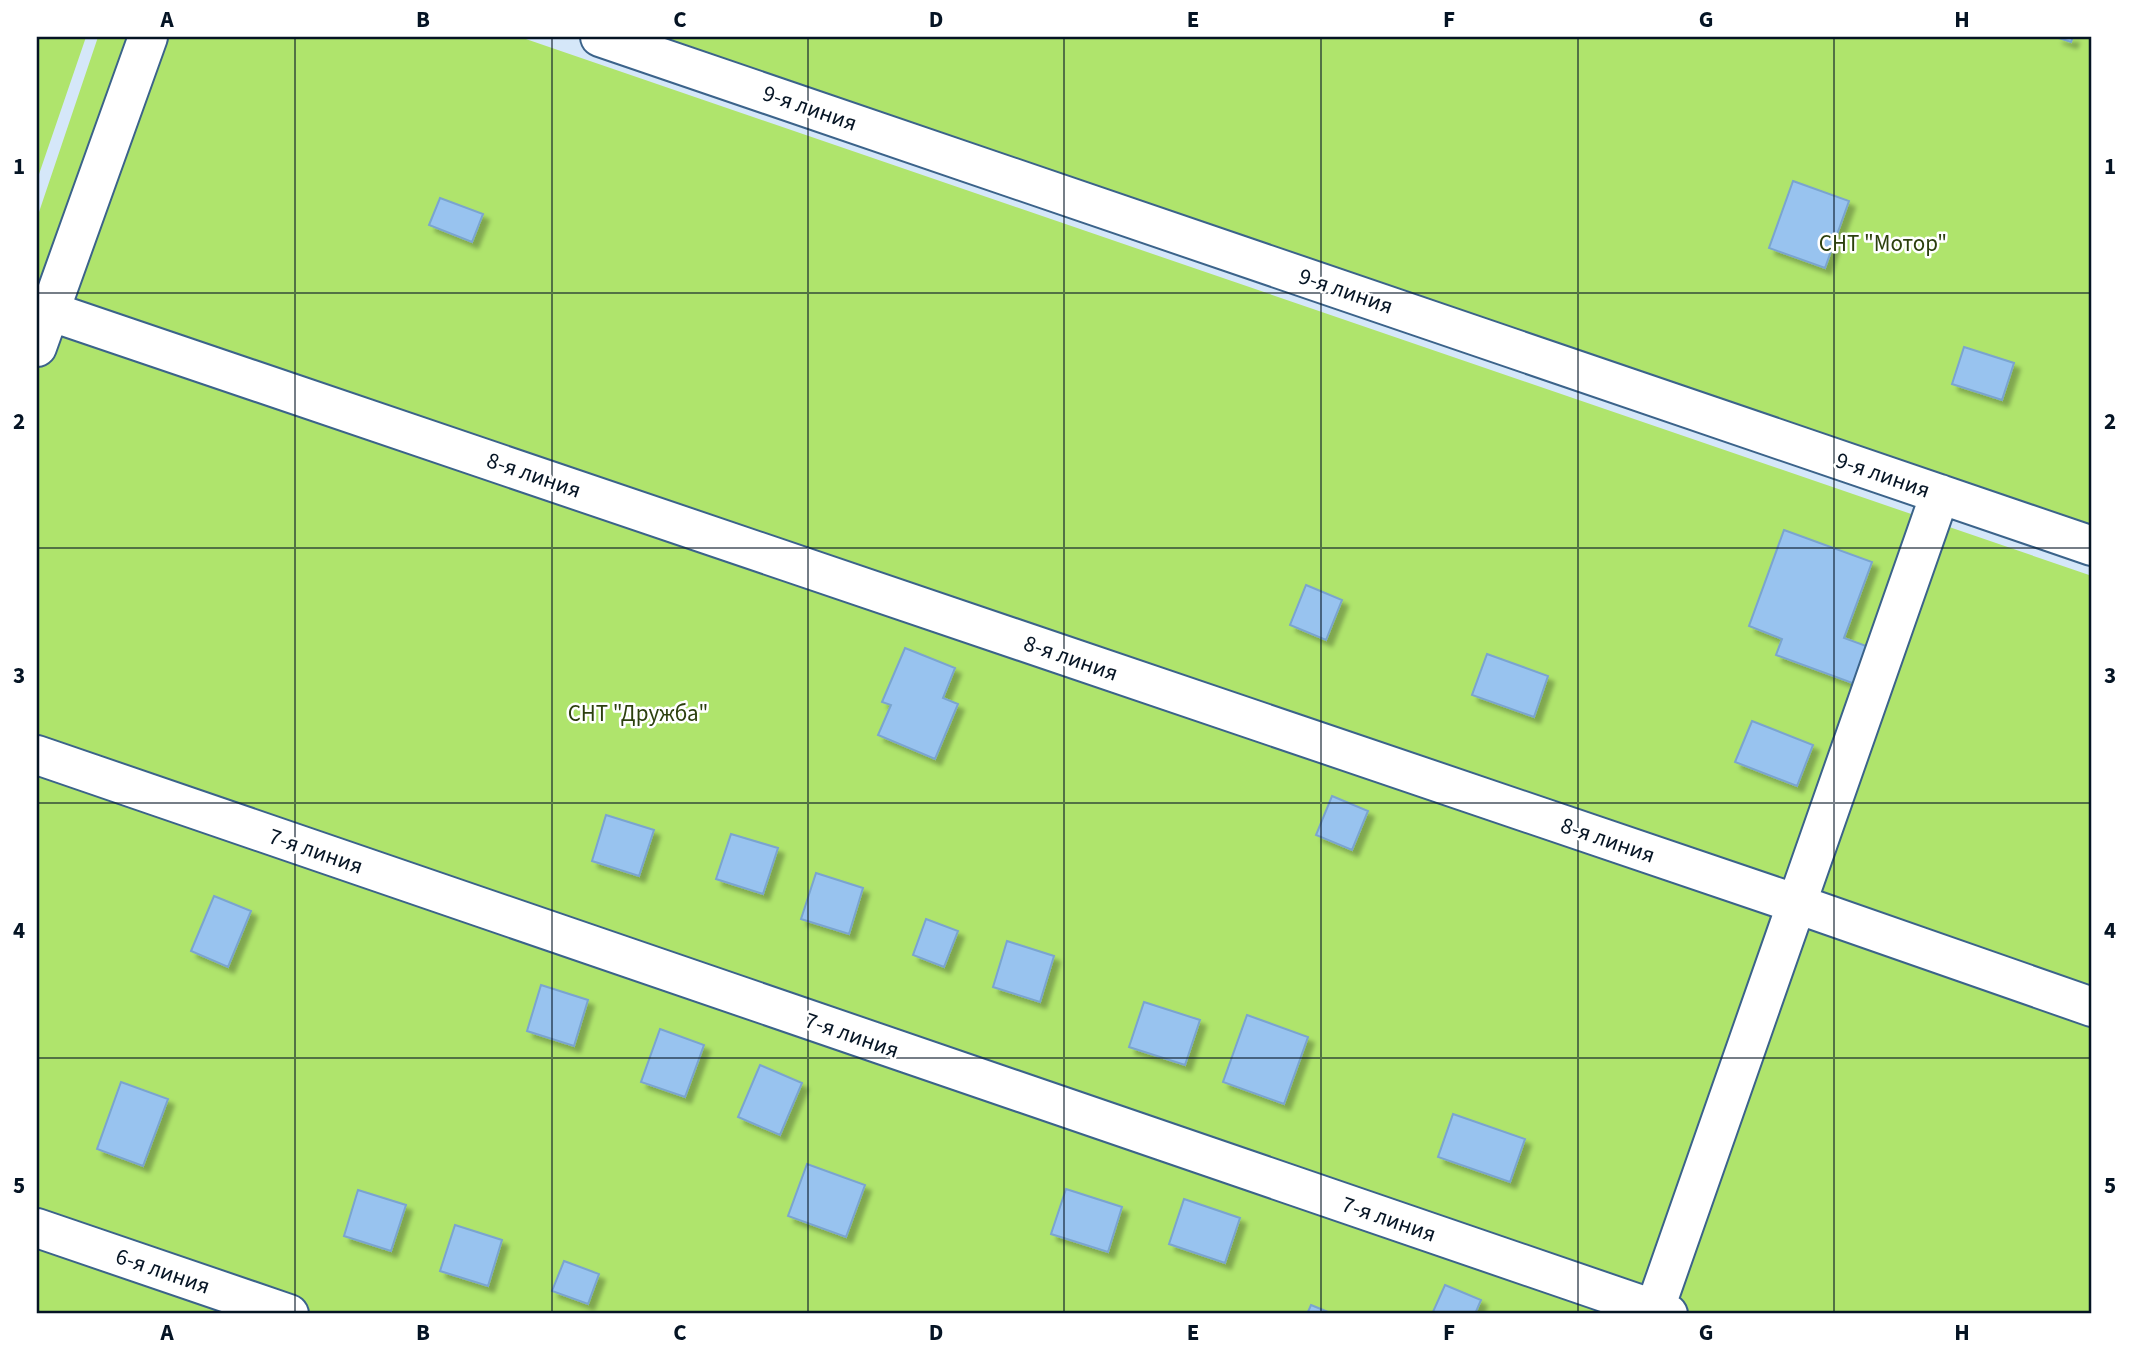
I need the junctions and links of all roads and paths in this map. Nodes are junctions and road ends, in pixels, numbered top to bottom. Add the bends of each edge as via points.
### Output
1 (148, 37) edge
2 (600, 37) edge
3 (50, 311) junction
4 (37, 347) edge
5 (1940, 494) junction
6 (2092, 546) edge
7 (37, 755) edge
8 (1797, 904) junction
9 (2092, 1007) edge
10 (37, 1228) edge
11 (1659, 1313) edge
12 (289, 1314) edge

1 - 3 street
2 - 5 street, 9-я линия
3 - 4 street
3 - 8 street, 8-я линия
5 - 6 street, 9-я линия
5 - 8 street
7 - 11 street, 7-я линия
8 - 9 street, 8-я линия
8 - 11 street
10 - 12 street, 6-я линия

